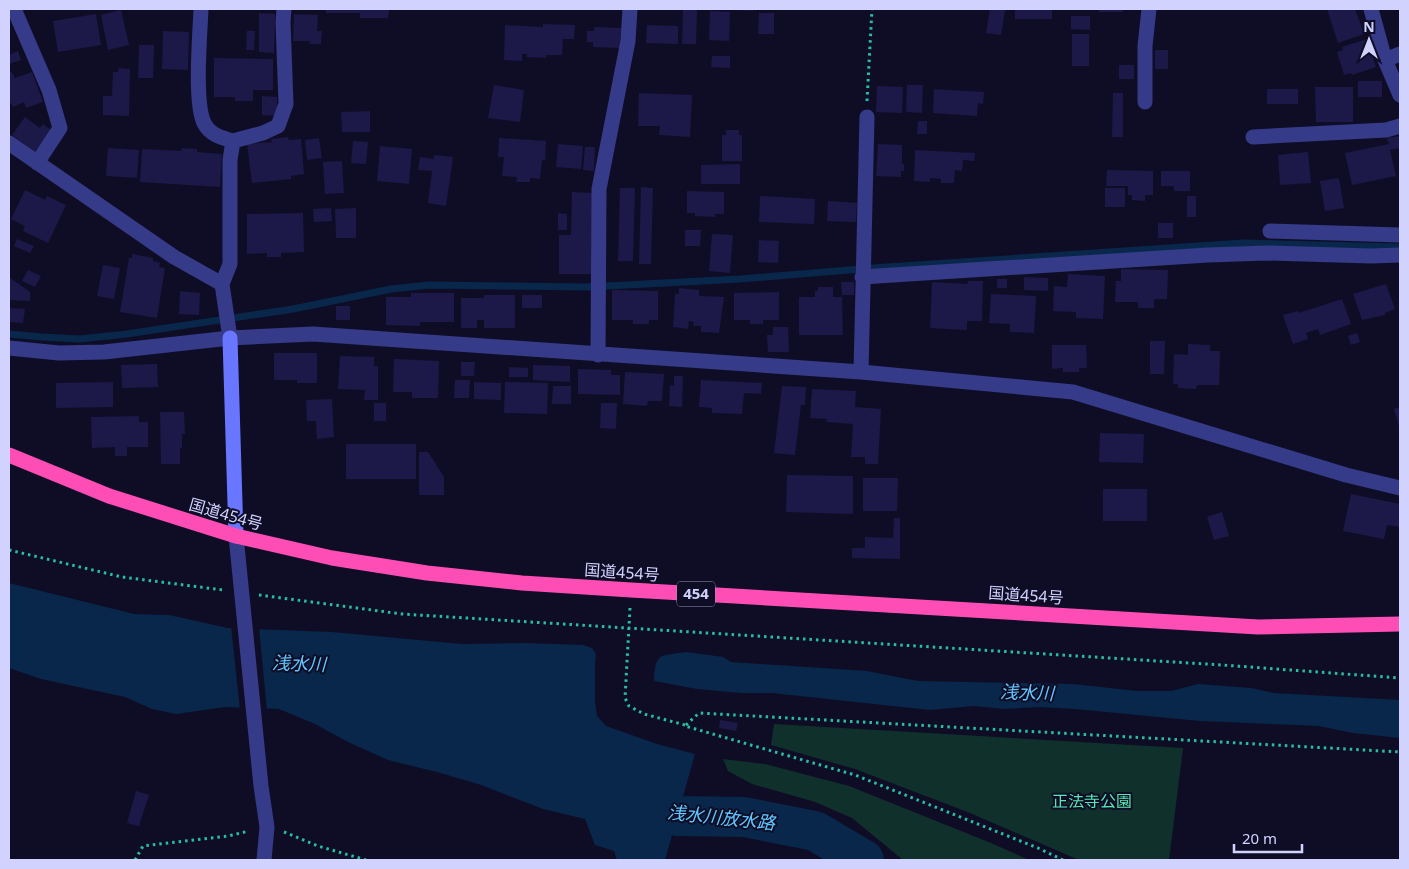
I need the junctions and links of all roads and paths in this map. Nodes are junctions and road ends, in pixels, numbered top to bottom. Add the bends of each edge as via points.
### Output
1 (14, 9) edge
2 (201, 9) edge
3 (284, 9) edge
4 (630, 9) edge
5 (872, 9) edge
6 (1149, 9) edge
7 (1371, 9) edge
8 (1400, 54) edge
9 (1385, 60) junction
10 (1400, 95) edge
11 (1146, 102) dead end
12 (867, 117) joint
13 (1400, 126) edge
14 (1253, 136) dead end
15 (233, 141) junction
16 (9, 143) edge
17 (37, 163) junction
18 (1270, 232) dead end
19 (1400, 235) edge
20 (1400, 255) edge
21 (862, 277) junction
22 (222, 284) junction
23 (230, 338) junction
24 (9, 348) edge
25 (598, 355) junction
26 (861, 372) junction
27 (9, 455) edge
28 (1400, 488) edge
29 (236, 536) junction
30 (9, 550) edge
31 (631, 590) junction
32 (242, 592) junction
33 (1400, 624) edge
34 (628, 628) junction
35 (1400, 678) edge
36 (685, 726) junction
37 (1400, 752) edge
38 (267, 827) junction
39 (135, 860) edge
40 (264, 860) edge
41 (366, 860) edge
42 (1063, 860) edge

1 - 17 street via 50,90 60,128
2 - 15 street via 199,108 205,125 215,135
3 - 15 street via 286,104 278,126
4 - 25 street via 628,41 599,189
5 - 12 path
6 - 11 street via 1145,46
7 - 9 street
8 - 9 street
9 - 10 street
12 - 21 street
13 - 14 street via 1386,130
15 - 22 street via 230,160 230,264
16 - 17 street
17 - 22 street via 174,257
18 - 19 street
20 - 21 street via 1208,255
21 - 26 street
22 - 23 street
23 - 24 street via 104,352 59,353
23 - 25 street via 314,334
23 - 29 street
25 - 26 street
26 - 28 street via 1073,392 1310,465
27 - 29 highway, 国道454号 / 454 via 109,496
29 - 31 highway, 国道454号 / 454 via 332,558 427,573
29 - 32 street
30 - 32 path via 122,577
31 - 33 highway, 国道454号 / 454 via 1258,627
31 - 34 path
32 - 34 path via 402,614
32 - 38 street
34 - 35 path
34 - 36 path via 625,698 629,706
36 - 37 path via 699,713
36 - 42 path via 855,775
38 - 39 path via 228,836 142,846
38 - 40 street
38 - 41 path

